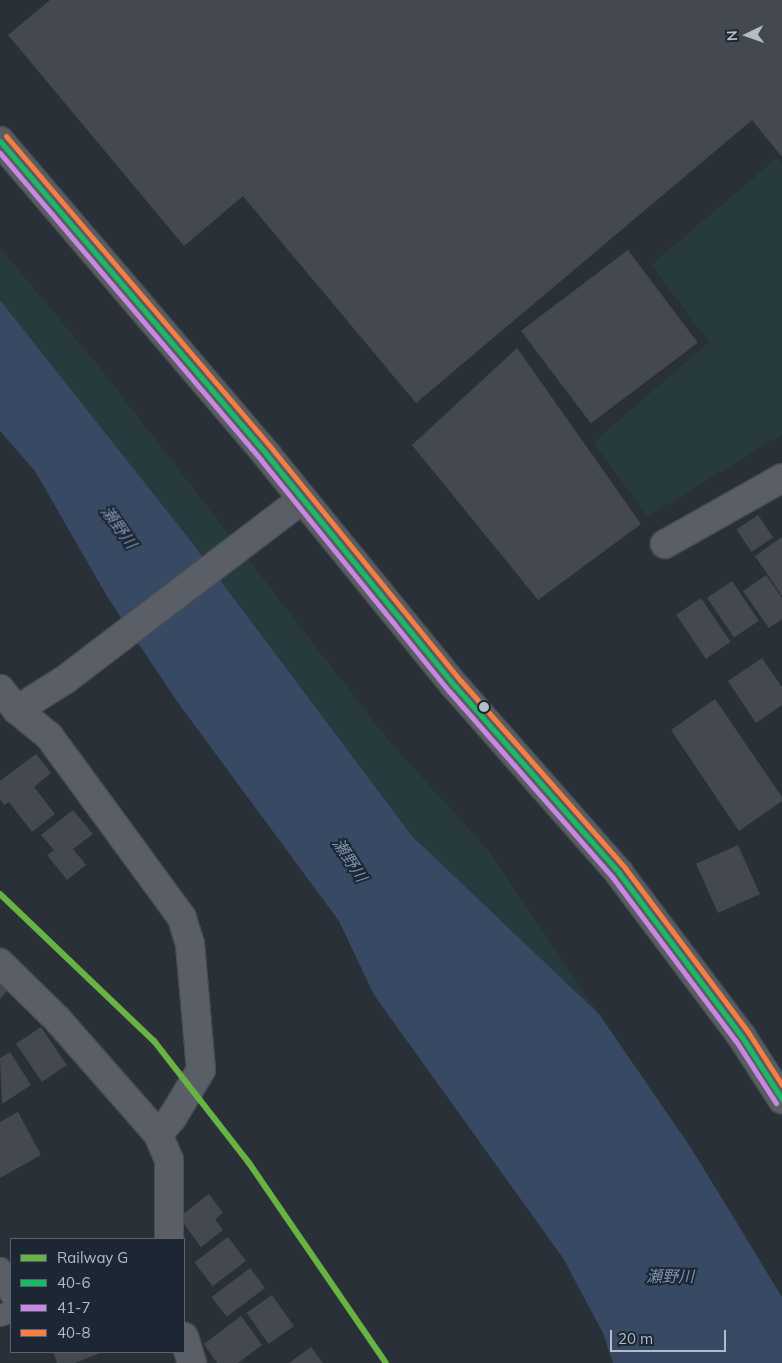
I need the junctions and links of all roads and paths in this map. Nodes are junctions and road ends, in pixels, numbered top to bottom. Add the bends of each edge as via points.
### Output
1 (0, 141) edge
2 (782, 478) edge
3 (302, 499) junction
4 (665, 544) dead end
5 (0, 689) edge
6 (17, 710) junction
7 (0, 963) edge
8 (782, 1099) edge
9 (158, 1134) junction
10 (170, 1238) edge
11 (0, 1268) edge
12 (10, 1293) edge
13 (185, 1340) edge
14 (192, 1363) edge

1 - 3 highway
2 - 4 street
3 - 6 street via 66,679
3 - 8 highway via 455,686 619,873 742,1036
5 - 6 street
6 - 9 street via 49,736 182,918 190,944 201,1070 172,1118
7 - 9 street via 57,1019
9 - 10 street via 170,1160
11 - 12 lane
13 - 14 street

